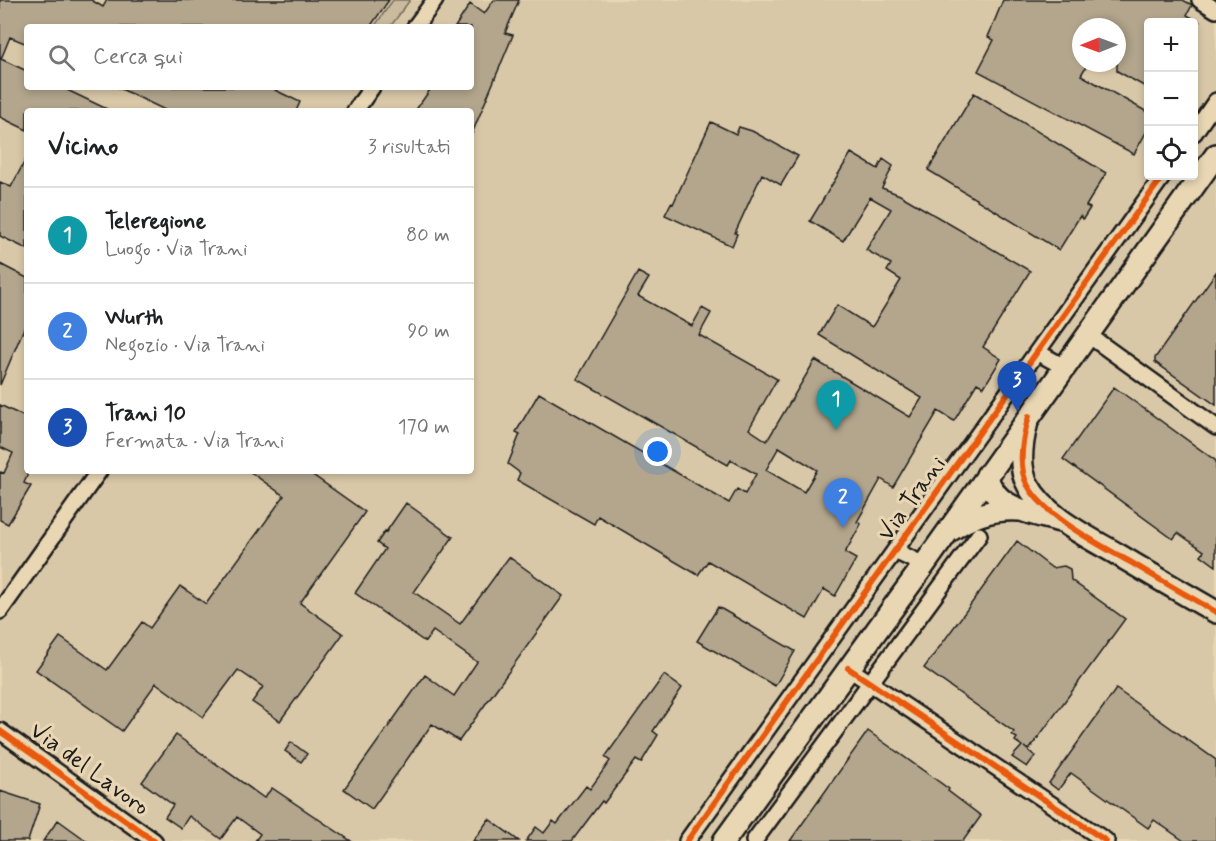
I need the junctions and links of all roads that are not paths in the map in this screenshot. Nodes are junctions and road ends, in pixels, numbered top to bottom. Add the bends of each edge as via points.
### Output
1 (435, 0) edge
2 (1200, 0) edge
3 (1216, 10) edge
4 (417, 24) edge
5 (370, 90) edge
6 (1216, 101) edge
7 (357, 108) edge
8 (1198, 127) edge
9 (1216, 155) edge
10 (1160, 180) edge
11 (1088, 334) junction
12 (1037, 352) junction
13 (1064, 367) junction
14 (1029, 416) junction
15 (1216, 427) edge
16 (97, 474) edge
17 (987, 475) junction
18 (1028, 485) junction
19 (1025, 510) junction
20 (1064, 522) junction
21 (946, 534) junction
22 (980, 535) dead end
23 (895, 550) junction
24 (924, 565) junction
25 (0, 611) edge
26 (1216, 612) edge
27 (848, 668) junction
28 (870, 683) junction
29 (0, 731) edge
30 (154, 841) edge
31 (687, 841) edge
32 (724, 841) edge
33 (754, 841) edge
34 (1106, 841) edge

1 - 4 street
2 - 3 street
5 - 7 street
6 - 8 street
9 - 11 main road, Via Trani
10 - 12 street, Via Trani
11 - 13 main road, Via Trani
11 - 15 street
12 - 13 street
12 - 23 street, Via Trani
13 - 14 main road, Via Trani
14 - 17 main road, Via Trani
14 - 18 main road via 1023,450
16 - 25 street
17 - 18 main road via 1007,475
17 - 19 main road via 999,498
17 - 21 main road, Via Trani
18 - 20 main road
19 - 20 main road
19 - 21 main road via 990,511 972,517
20 - 26 main road
21 - 24 main road, Via Trani
22 - 28 street
23 - 24 street
23 - 31 street, Via Trani
24 - 27 main road, Via Trani
27 - 28 street
27 - 32 main road, Via Trani
28 - 33 street
28 - 34 street
29 - 30 street, Via del Lavoro

